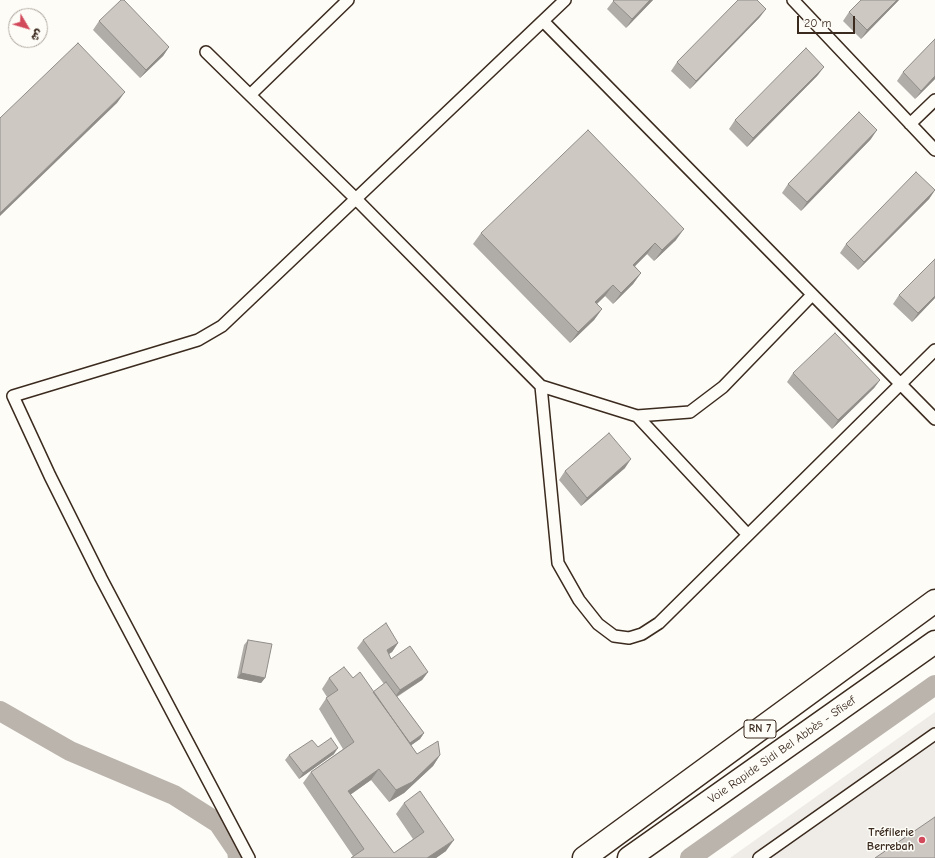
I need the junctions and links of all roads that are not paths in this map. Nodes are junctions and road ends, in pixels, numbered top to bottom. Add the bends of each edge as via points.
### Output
1 (348, 0) edge
2 (565, 0) edge
3 (793, 0) edge
4 (543, 21) junction
5 (206, 52) dead end
6 (250, 95) junction
7 (935, 100) edge
8 (910, 124) junction
9 (935, 150) edge
10 (356, 199) junction
11 (812, 295) junction
12 (935, 350) edge
13 (900, 384) junction
14 (541, 386) junction
15 (637, 416) junction
16 (935, 419) edge
17 (748, 535) junction
18 (935, 601) edge
19 (935, 642) edge
20 (935, 734) edge
21 (249, 858) edge
22 (584, 858) edge
23 (629, 858) edge
24 (759, 858) edge

1 - 6 lane
2 - 4 lane
3 - 8 lane
4 - 10 lane
4 - 11 lane
5 - 6 lane
6 - 10 lane
7 - 8 lane
8 - 9 lane
10 - 14 lane
10 - 21 lane via 241,310 222,326 198,340 13,396 101,578
11 - 13 lane
11 - 15 lane via 723,387 690,412
12 - 13 lane
13 - 16 lane
13 - 17 lane
14 - 15 lane
14 - 17 lane via 558,563 579,600 598,624 614,636 629,638 642,634 660,623
15 - 17 lane
18 - 22 highway, RN 7
19 - 23 highway, Voie Rapide Sidi Bel Abbès - Sfisef / RN 7
20 - 24 lane

